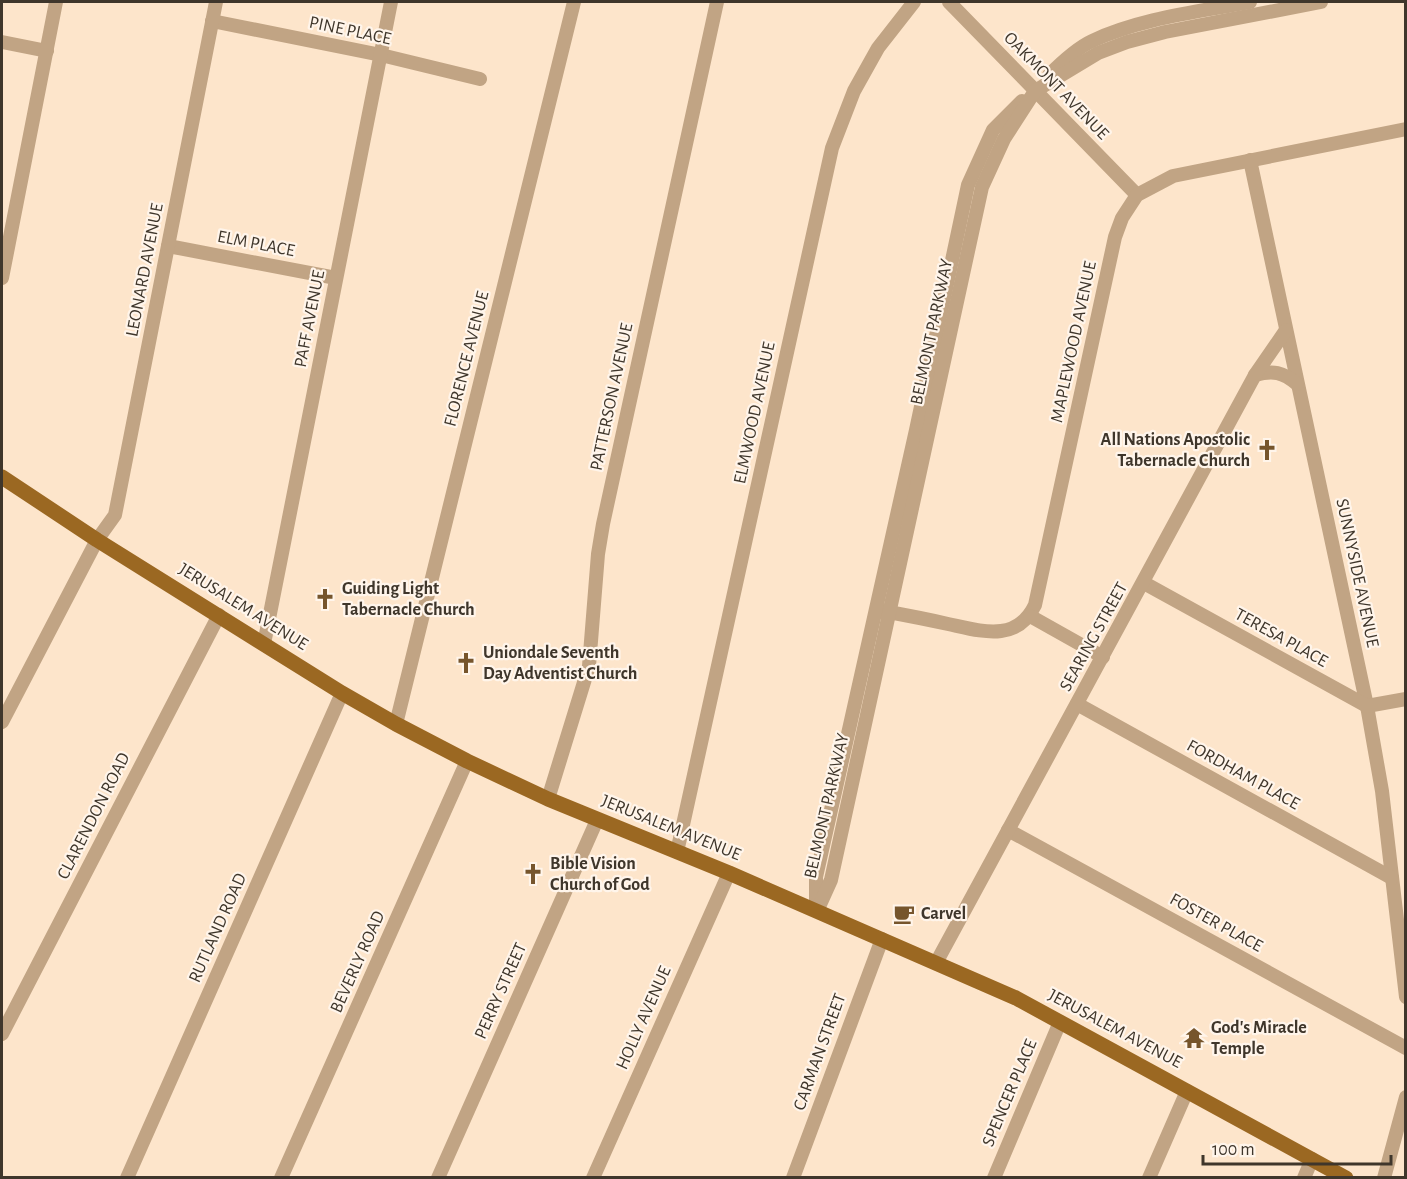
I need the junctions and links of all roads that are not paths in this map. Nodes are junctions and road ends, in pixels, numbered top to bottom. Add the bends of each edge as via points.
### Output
1 (56, 2) edge
2 (216, 2) edge
3 (391, 2) edge
4 (574, 2) edge
5 (717, 2) edge
6 (914, 2) edge
7 (949, 2) edge
8 (1250, 2) edge
9 (1321, 2) edge
10 (212, 21) junction
11 (1163, 25) junction
12 (2, 42) edge
13 (46, 51) junction
14 (381, 55) junction
15 (480, 79) dead end
16 (1035, 91) junction
17 (1406, 129) edge
18 (1250, 160) junction
19 (1137, 195) junction
20 (168, 246) junction
21 (2, 278) edge
22 (336, 278) junction
23 (1286, 330) junction
24 (1255, 375) junction
25 (1298, 384) junction
26 (2, 477) edge
27 (97, 540) junction
28 (1144, 583) junction
29 (883, 610) junction
30 (219, 615) junction
31 (1030, 616) junction
32 (264, 644) junction
33 (1103, 657) junction
34 (342, 693) junction
35 (1406, 699) edge
36 (1077, 704) junction
37 (1367, 706) junction
38 (2, 722) edge
39 (396, 724) junction
40 (467, 761) junction
41 (548, 799) junction
42 (597, 819) junction
43 (1008, 830) junction
44 (677, 852) junction
45 (729, 873) junction
46 (1392, 878) junction
47 (816, 911) junction
48 (882, 939) junction
49 (936, 963) junction
50 (1406, 997) edge
51 (1060, 1022) junction
52 (2, 1034) edge
53 (1406, 1048) edge
54 (1187, 1091) junction
55 (1406, 1097) edge
56 (1312, 1159) junction
57 (127, 1178) edge
58 (281, 1178) edge
59 (438, 1178) edge
60 (592, 1178) edge
61 (793, 1178) edge
62 (994, 1178) edge
63 (1149, 1178) edge
64 (1304, 1178) edge
65 (1346, 1178) edge
66 (1384, 1178) edge

1 - 13 street
2 - 10 street, LEONARD AVENUE
3 - 14 street, PAFF AVENUE
4 - 39 street, FLORENCE AVENUE
5 - 41 street, PATTERSON AVENUE via 603,524 589,666
6 - 44 street, ELMWOOD AVENUE via 878,48 859,82 832,148
7 - 16 street, OAKMONT AVENUE
8 - 11 street, BELMONT PARKWAY
9 - 11 street, BELMONT PARKWAY
10 - 14 street, PINE PLACE
10 - 20 street, LEONARD AVENUE
11 - 16 street, BELMONT PARKWAY via 1098,53
12 - 13 street
13 - 21 street
14 - 15 street, PINE PLACE
14 - 22 street, PAFF AVENUE
16 - 19 street, OAKMONT AVENUE
16 - 29 street, BELMONT PARKWAY via 988,171 961,252
17 - 18 street
18 - 19 street via 1173,176
18 - 23 street, SUNNYSIDE AVENUE
19 - 31 street, MAPLEWOOD AVENUE via 1115,237
20 - 22 street, ELM PLACE
20 - 27 street, LEONARD AVENUE via 115,515
22 - 32 street, PAFF AVENUE
23 - 24 street, SEARING STREET
23 - 25 street, SUNNYSIDE AVENUE
24 - 25 street via 1277,372
24 - 28 street, SEARING STREET
25 - 37 street, SUNNYSIDE AVENUE
26 - 27 main road, JERUSALEM AVENUE
27 - 30 main road, JERUSALEM AVENUE
27 - 38 street, LEONARD AVENUE
28 - 33 street, SEARING STREET
28 - 37 street, TERESA PLACE
29 - 31 street via 986,632 1010,629
29 - 47 street, BELMONT PARKWAY via 849,763 831,880
30 - 32 main road, JERUSALEM AVENUE
30 - 52 street, CLARENDON ROAD
31 - 33 street
32 - 34 main road, JERUSALEM AVENUE
33 - 36 street, SEARING STREET
34 - 39 main road, JERUSALEM AVENUE
34 - 57 street, RUTLAND ROAD
35 - 37 street
36 - 43 street, SEARING STREET
36 - 46 street, FORDHAM PLACE
37 - 46 street, SUNNYSIDE AVENUE
39 - 40 main road, JERUSALEM AVENUE
40 - 41 main road, JERUSALEM AVENUE
40 - 58 street, BEVERLY ROAD
41 - 42 main road, JERUSALEM AVENUE
42 - 44 main road, JERUSALEM AVENUE
42 - 59 street, PERRY STREET
43 - 49 street, SEARING STREET
43 - 53 street, FOSTER PLACE
44 - 45 main road, JERUSALEM AVENUE
45 - 47 main road, JERUSALEM AVENUE
45 - 60 street, HOLLY AVENUE
46 - 50 street, SUNNYSIDE AVENUE
47 - 48 main road, JERUSALEM AVENUE
48 - 49 main road, JERUSALEM AVENUE
48 - 61 street, CARMAN STREET
49 - 51 main road, JERUSALEM AVENUE
51 - 54 main road, JERUSALEM AVENUE
51 - 62 street, SPENCER PLACE
54 - 56 main road, JERUSALEM AVENUE
54 - 63 street
55 - 66 street
56 - 64 street
56 - 65 main road, JERUSALEM AVENUE

